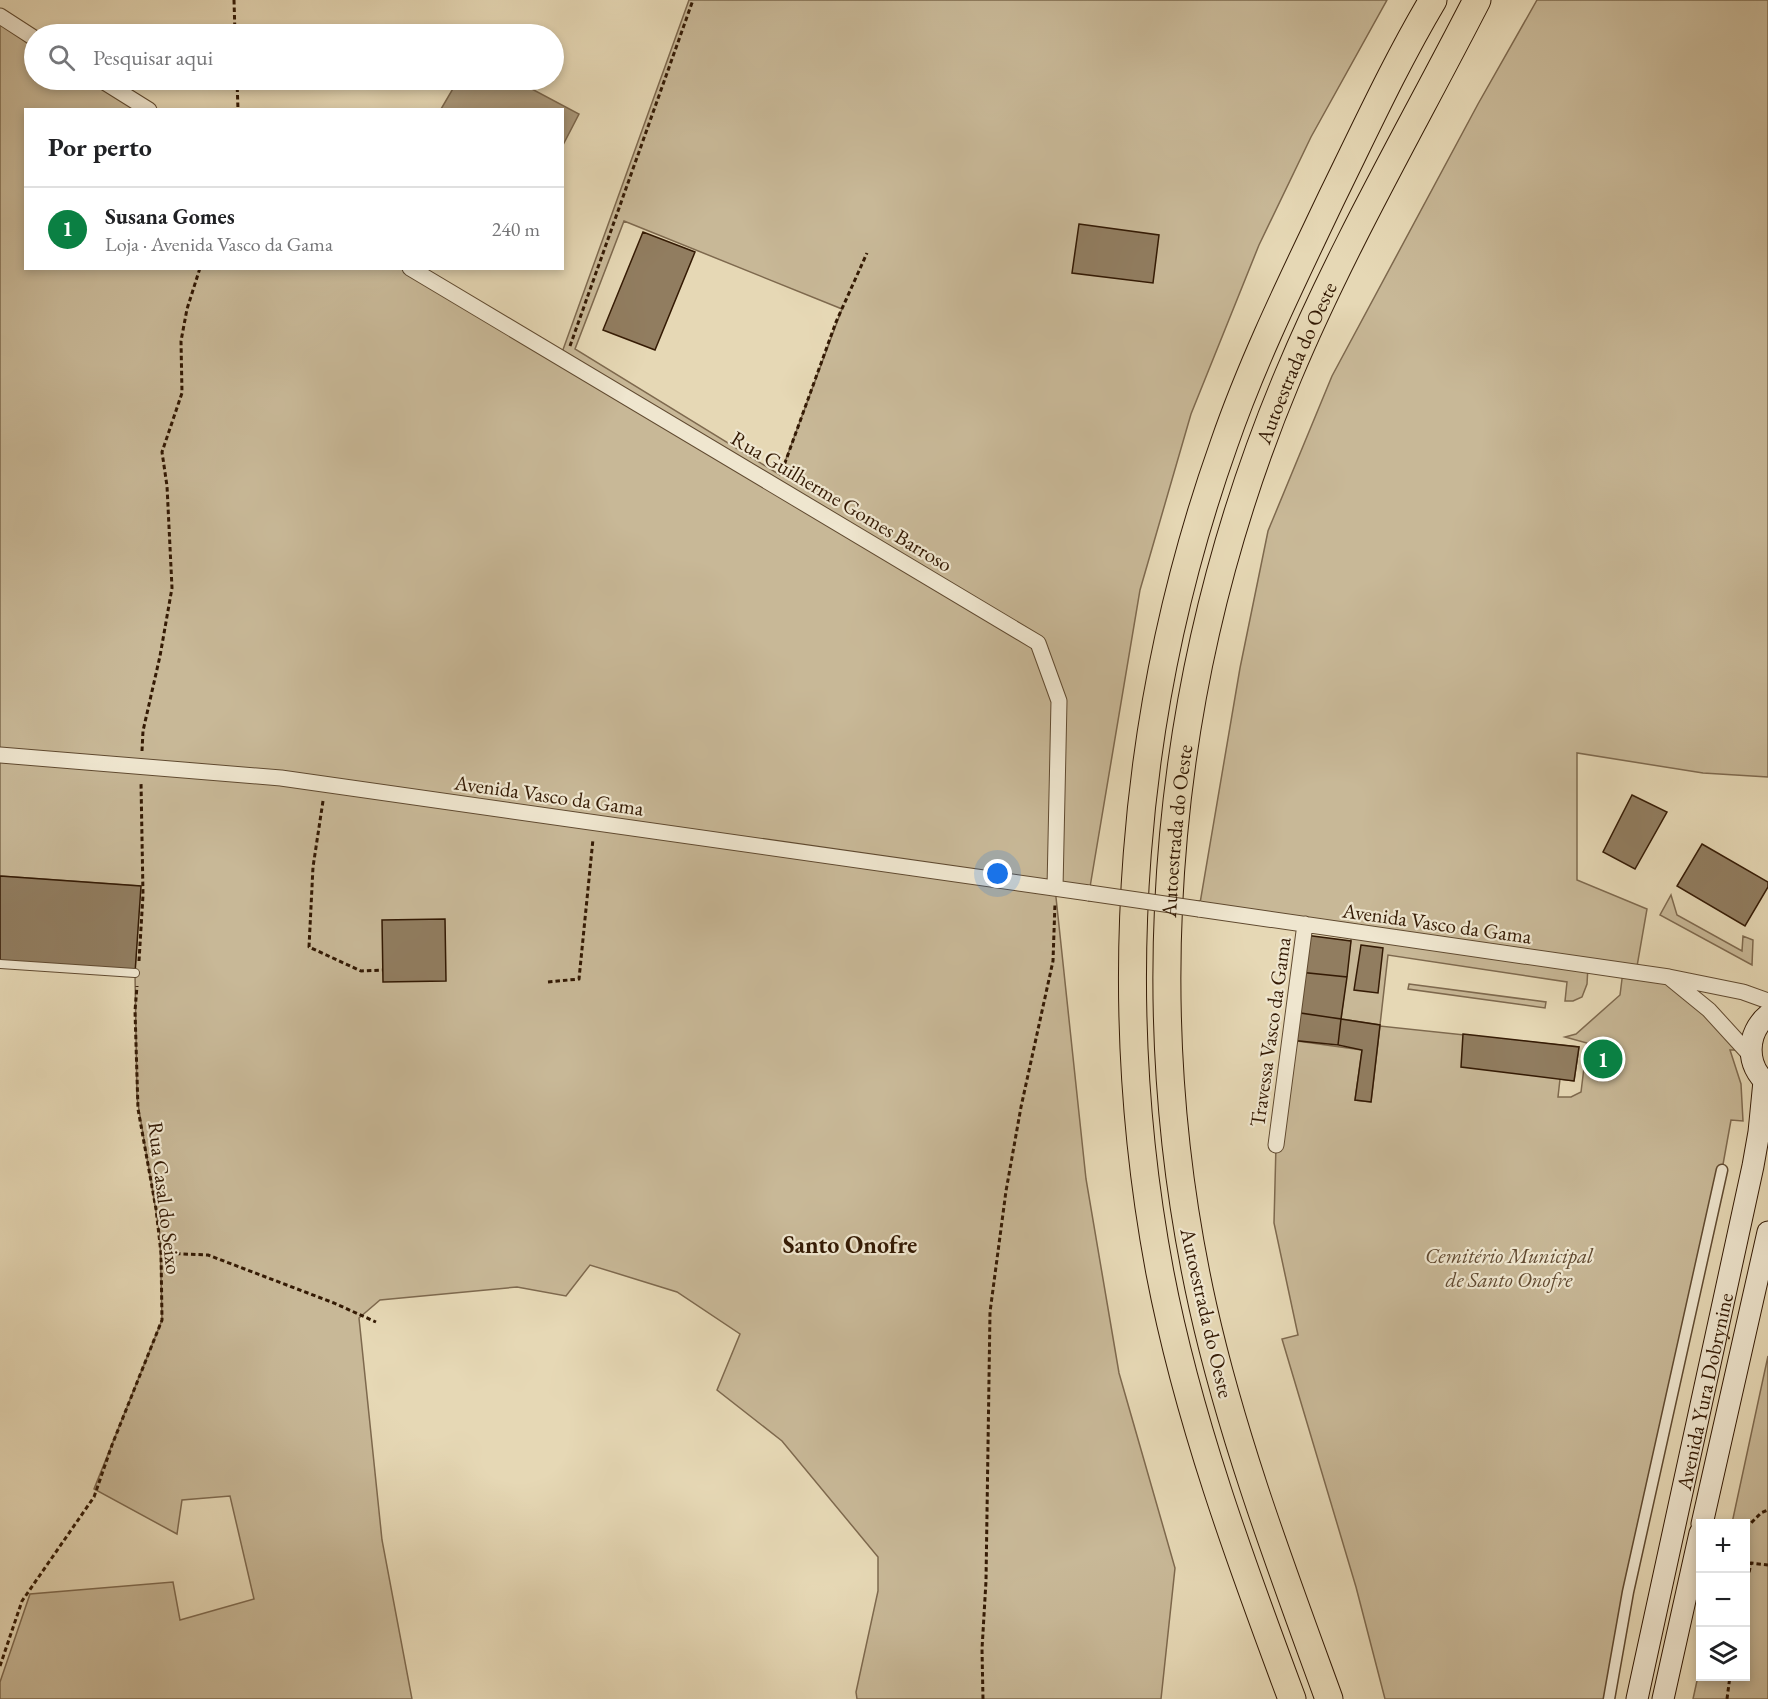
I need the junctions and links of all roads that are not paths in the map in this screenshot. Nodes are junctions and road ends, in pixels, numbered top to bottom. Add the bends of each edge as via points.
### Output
1 (1477, 0) edge
2 (1494, 0) edge
3 (1431, 3) edge
4 (0, 16) edge
5 (24, 32) edge
6 (1435, 83) junction
7 (117, 90) edge
8 (145, 108) edge
9 (413, 270) edge
10 (0, 755) edge
11 (1055, 888) junction
12 (1305, 924) junction
13 (0, 964) edge
14 (137, 974) road end
15 (1669, 977) junction
16 (1768, 1001) edge
17 (1768, 1015) edge
18 (1751, 1056) junction
19 (1766, 1083) edge
20 (1276, 1145) dead end
21 (1722, 1170) dead end
22 (1768, 1232) edge
23 (1703, 1519) edge
24 (1696, 1555) edge
25 (1292, 1699) edge
26 (1329, 1699) edge
27 (1609, 1699) edge
28 (1637, 1699) edge
29 (1663, 1699) edge

1 - 6 highway, Autoestrada do Oeste
2 - 6 highway via 1470,43
3 - 25 highway, Autoestrada do Oeste via 1313,236 1225,442 1166,650 1142,795 1132,983 1134,1056 1144,1166 1160,1274 1214,1479
4 - 5 street
6 - 26 highway, Autoestrada do Oeste via 1317,309 1256,457 1198,666 1184,739 1170,872 1170,1087 1189,1241 1203,1310 1242,1453
7 - 8 street
9 - 11 street, Rua Guilherme Gomes Barroso via 1038,643 1059,701
10 - 11 street, Avenida Vasco da Gama via 281,778
11 - 12 street, Avenida Vasco da Gama, bridge
12 - 15 street, Avenida Vasco da Gama
12 - 20 street, Travessa Vasco da Gama
13 - 14 lane
15 - 16 street, Avenida Vasco da Gama
15 - 18 street via 1709,1010
17 - 18 main road via 1755,1031
18 - 19 main road
19 - 28 main road, Avenida Yura Dobrynine via 1753,1166
21 - 27 street via 1628,1592
22 - 23 main road, Avenida Yura Dobrynine
24 - 29 main road

